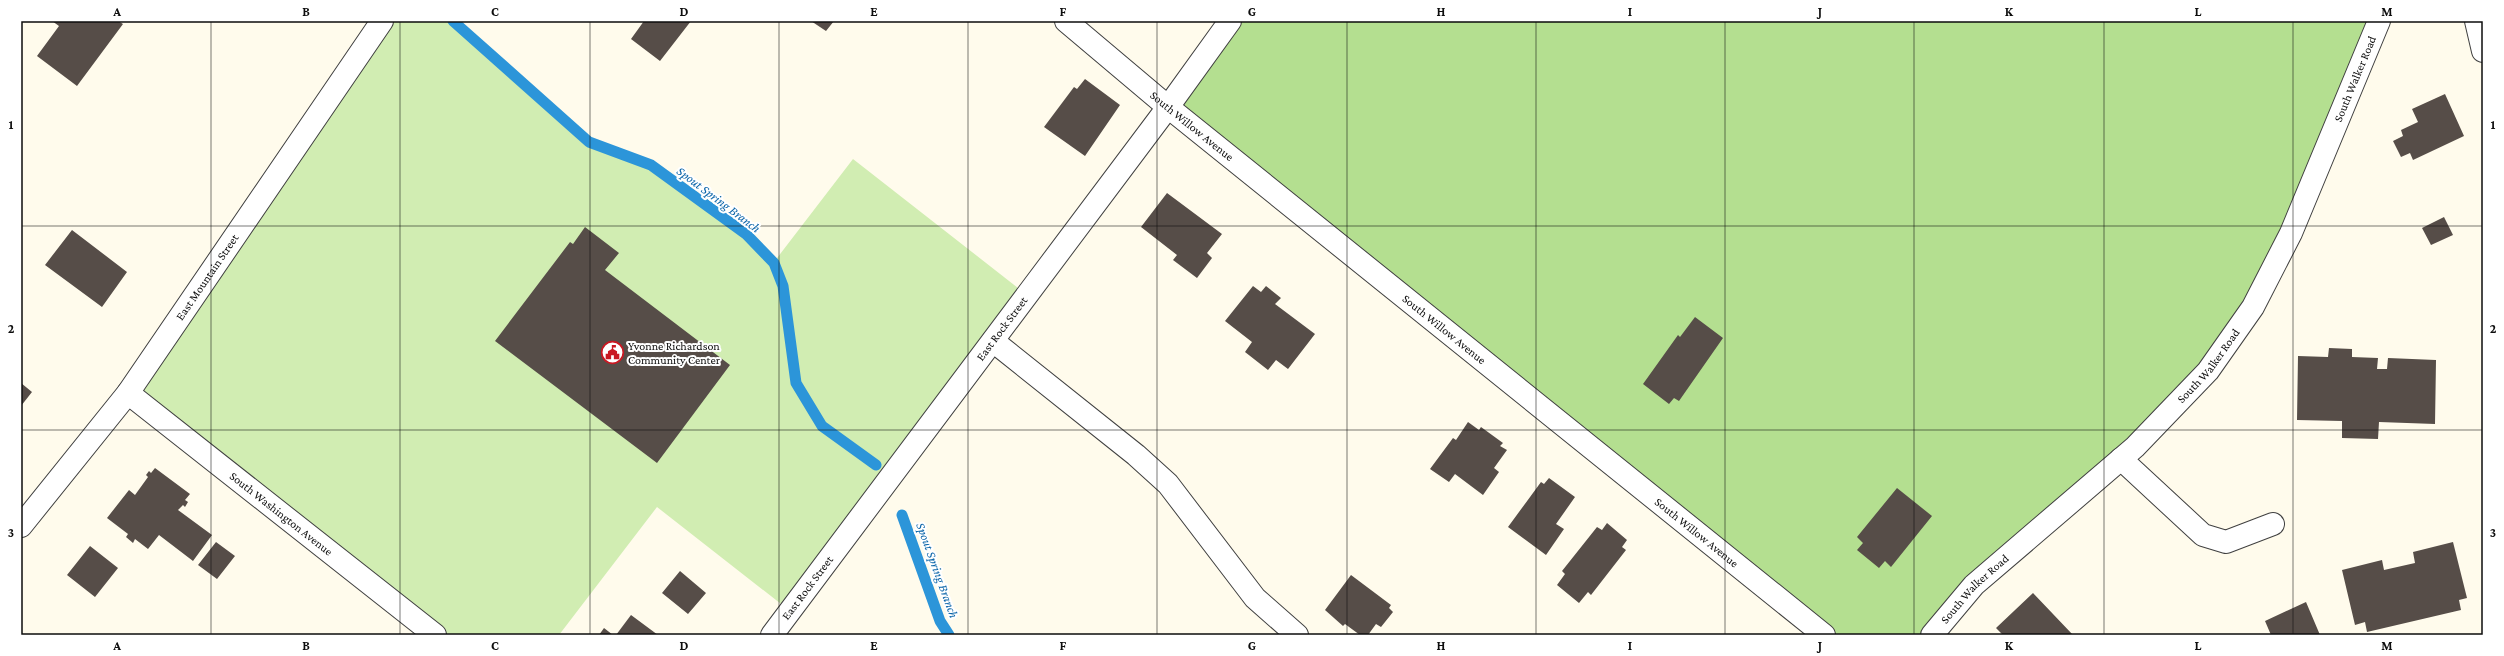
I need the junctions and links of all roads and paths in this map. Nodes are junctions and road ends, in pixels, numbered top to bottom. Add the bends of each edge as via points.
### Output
1 (382, 21) edge
2 (1066, 21) edge
3 (1230, 21) edge
4 (2379, 21) edge
5 (2476, 21) edge
6 (2483, 52) edge
7 (1168, 107) junction
8 (993, 341) junction
9 (128, 393) junction
10 (2120, 459) junction
11 (2273, 524) dead end
12 (21, 526) edge
13 (435, 635) edge
14 (772, 635) edge
15 (1297, 635) edge
16 (1824, 635) edge
17 (1932, 635) edge

1 - 9 street, East Mountain Street
2 - 7 street, South Willow Avenue
3 - 7 street, East Rock Street
4 - 10 street, South Walker Road via 2291,232 2252,308 2208,370 2135,447
5 - 6 street
7 - 8 street, East Rock Street
7 - 16 street, South Willow Avenue
8 - 14 street, East Rock Street
8 - 15 street via 1136,455 1168,484 1255,598
9 - 12 street, East Mountain Street
9 - 13 street, South Washington Avenue
10 - 11 street via 2203,536 2226,542
10 - 17 street, South Walker Road via 1974,585

